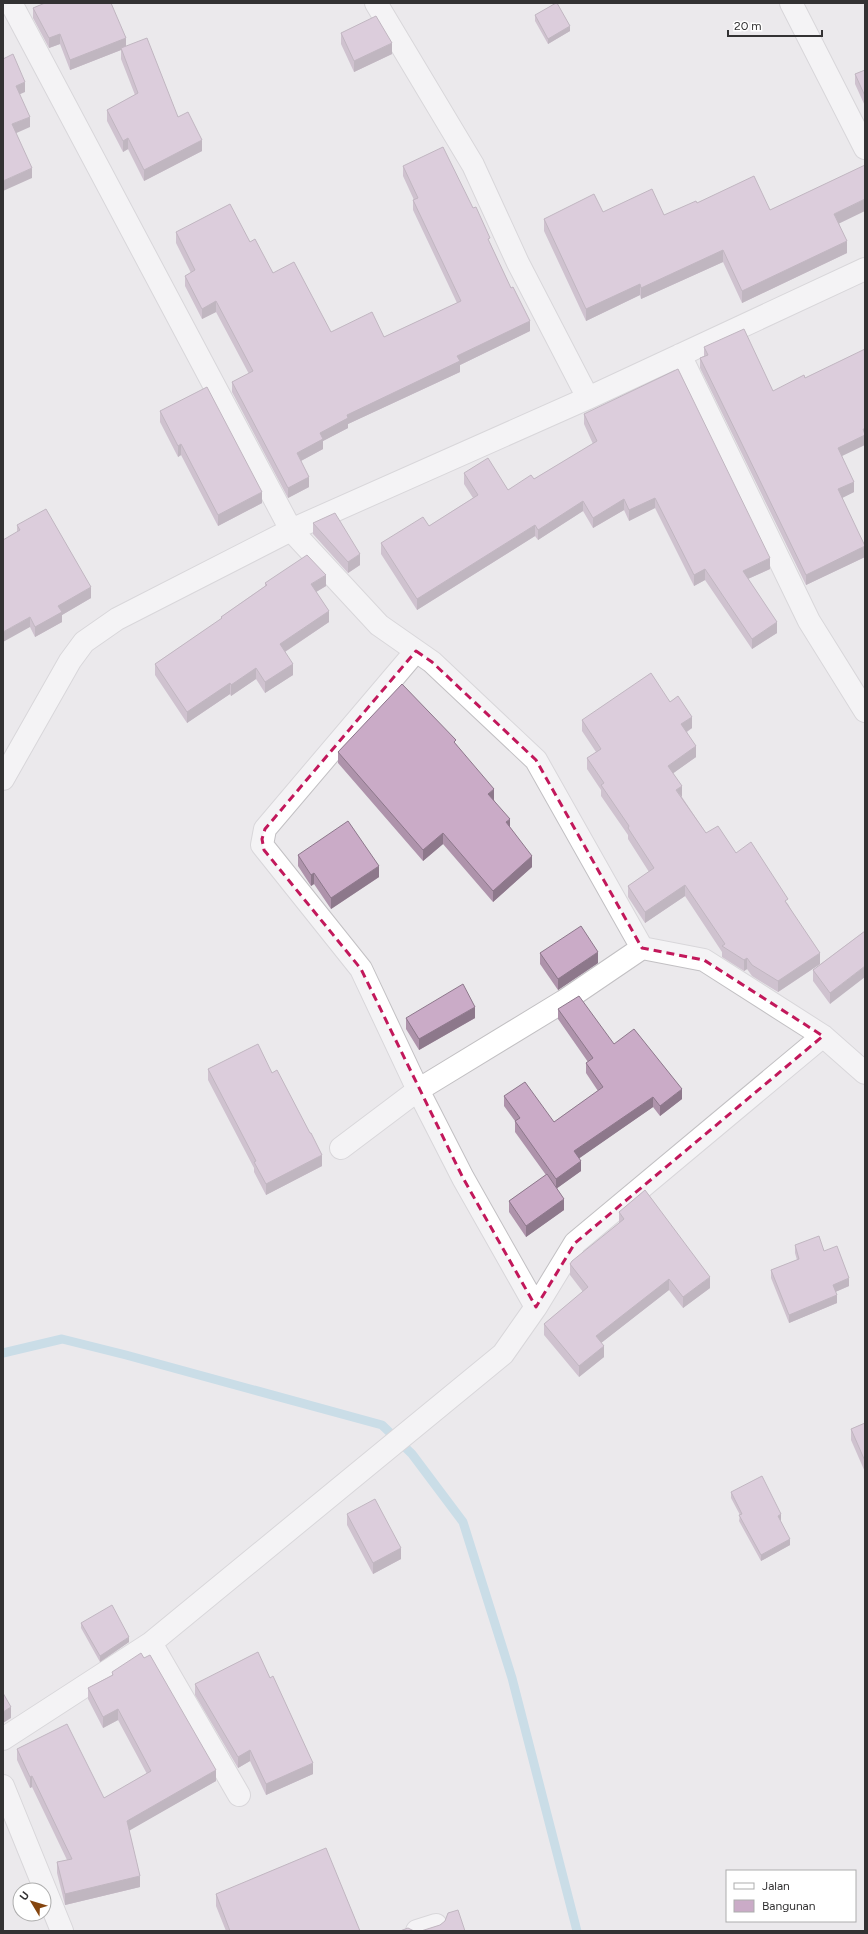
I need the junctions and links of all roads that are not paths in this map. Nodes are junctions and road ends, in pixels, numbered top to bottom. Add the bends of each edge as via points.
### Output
1 (376, 3) edge
2 (791, 3) edge
3 (8, 4) edge
4 (865, 148) edge
5 (865, 269) edge
6 (680, 355) junction
7 (588, 398) junction
8 (291, 530) junction
9 (416, 651) junction
10 (865, 711) edge
11 (3, 779) edge
12 (642, 948) junction
13 (823, 1036) junction
14 (865, 1073) edge
15 (418, 1090) junction
16 (341, 1148) dead end
17 (536, 1307) junction
18 (152, 1643) junction
19 (3, 1739) edge
20 (3, 1786) edge
21 (239, 1795) dead end
22 (62, 1931) edge

1 - 7 street via 473,165 518,263
2 - 4 street
3 - 8 street
5 - 6 street
6 - 7 street
6 - 10 street via 809,621
7 - 8 street
8 - 9 street via 379,625
8 - 11 street via 117,619 84,642 70,660
9 - 12 street via 432,662 536,760
9 - 15 street via 266,829 262,845 361,969
12 - 13 street via 704,960
12 - 15 street via 564,1000
13 - 14 street
13 - 17 street via 575,1243
15 - 16 street
15 - 17 street via 463,1178
17 - 18 street via 503,1354
18 - 19 street
18 - 21 street
20 - 22 street

